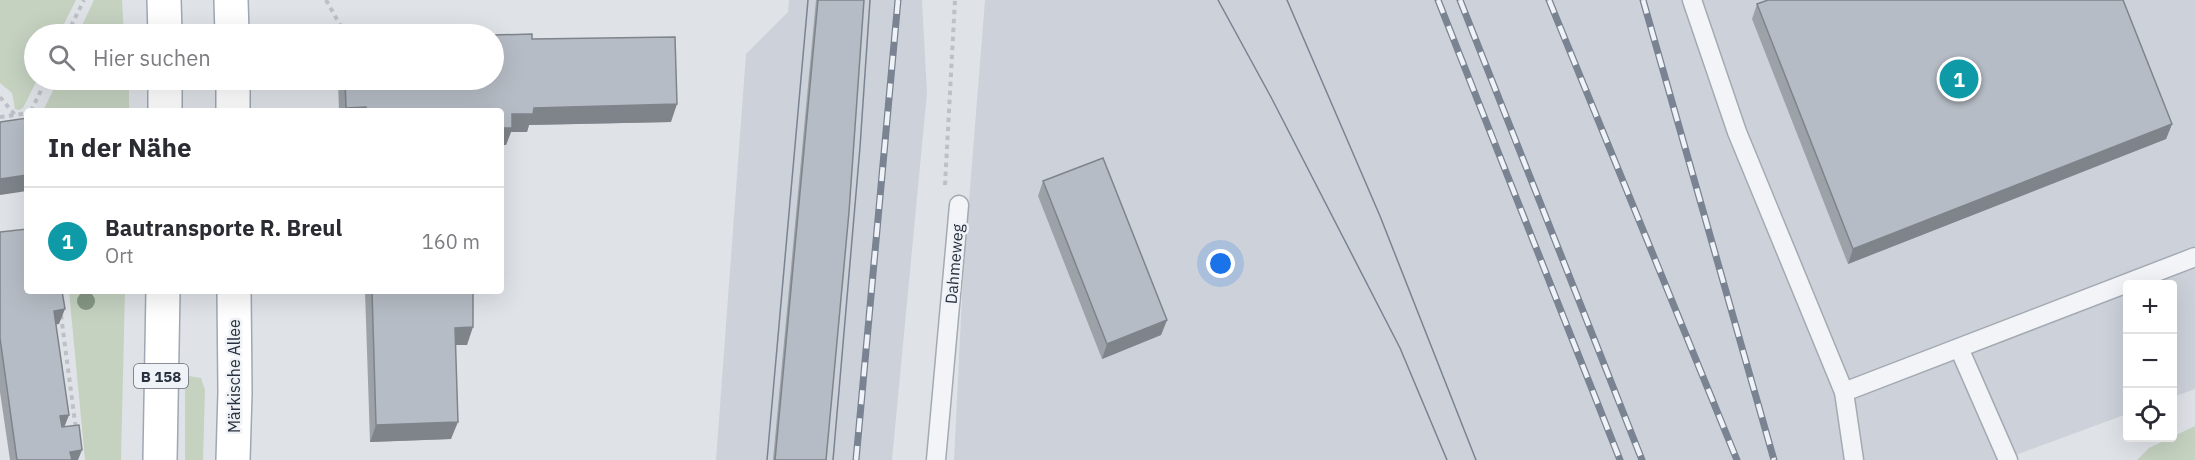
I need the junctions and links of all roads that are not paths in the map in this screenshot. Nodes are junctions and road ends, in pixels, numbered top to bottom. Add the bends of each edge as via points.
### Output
1 (164, 0) edge
2 (231, 0) edge
3 (1692, 0) edge
4 (165, 24) edge
5 (232, 24) edge
6 (165, 90) edge
7 (233, 90) edge
8 (165, 108) edge
9 (233, 108) edge
10 (959, 205) road end
11 (2195, 257) edge
12 (163, 294) edge
13 (234, 294) edge
14 (1959, 348) junction
15 (1844, 392) junction
16 (160, 460) edge
17 (233, 460) edge
18 (936, 460) edge
19 (1854, 460) edge
20 (2008, 460) edge

1 - 4 main road
2 - 5 main road
3 - 15 lane via 1737,132
6 - 8 main road
7 - 9 main road
10 - 18 lane, Dahmeweg
11 - 14 lane
12 - 16 main road, B 158
13 - 17 main road, Märkische Allee
14 - 15 lane
14 - 20 lane
15 - 19 lane

